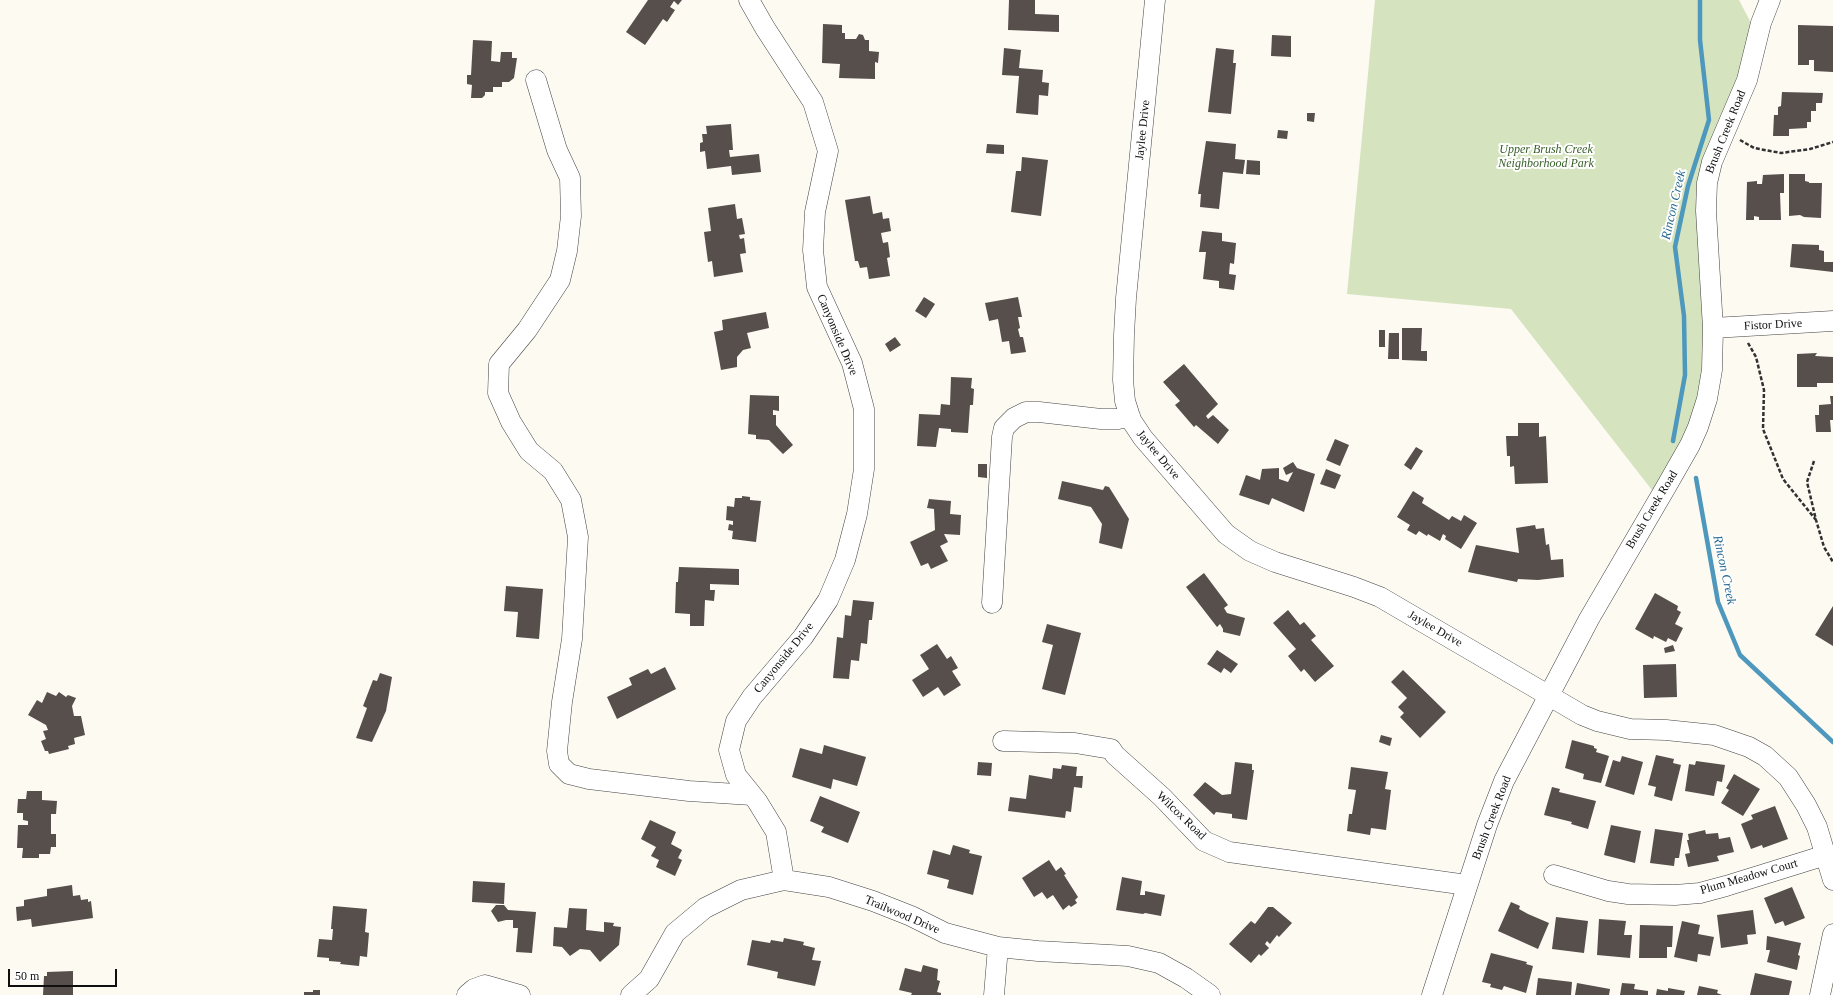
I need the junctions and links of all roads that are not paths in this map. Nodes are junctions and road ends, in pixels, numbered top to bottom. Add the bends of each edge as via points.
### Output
1 (750, 0) edge
2 (1155, 0) edge
3 (1770, 0) edge
4 (536, 80) dead end
5 (1833, 321) edge
6 (1713, 328) junction
7 (1130, 416) junction
8 (992, 603) dead end
9 (1548, 696) junction
10 (1003, 741) dead end
11 (752, 795) junction
12 (1826, 855) junction
13 (1554, 875) dead end
14 (784, 880) junction
15 (1833, 880) edge
16 (1467, 885) junction
17 (1833, 934) edge
18 (998, 947) junction
19 (467, 995) edge
20 (520, 995) edge
21 (631, 995) edge
22 (994, 995) edge
23 (1210, 995) edge
24 (1432, 995) edge
25 (1820, 995) edge

1 - 11 street, Canyonside Drive via 813,102 828,151 815,212 813,257 817,287 852,363 864,409 864,469 857,514 845,560 828,600 736,721 729,750 736,775
2 - 7 street, Jaylee Drive via 1126,298 1124,392
3 - 6 street, Brush Creek Road via 1761,23 1747,80 1712,162 1707,182 1706,211
4 - 11 street via 557,150 570,178 571,216 567,251 560,280 527,330 499,364 498,393 511,422 529,451 553,471 571,500 578,537 572,639 557,751 559,764 569,774 589,779 688,791
5 - 6 street, Fistor Drive
6 - 9 street, Brush Creek Road via 1712,370 1707,399 1693,439 1589,619
7 - 8 street via 1101,419 1026,412 1014,418 1004,428
7 - 9 street, Jaylee Drive via 1148,444 1226,534 1240,545 1275,562 1380,597
9 - 12 street, Jaylee Drive via 1582,715 1614,726 1714,734 1749,747 1777,766 1792,784 1811,816
9 - 16 street, Brush Creek Road via 1499,793
10 - 16 street, Wilcox Road via 1074,743 1111,749 1204,841 1229,852
11 - 14 street, Canyonside Drive via 776,832
12 - 13 street, Plum Meadow Court via 1700,893 1675,895 1608,891
12 - 15 street, Jaylee Drive
14 - 18 street, Trailwood Drive via 829,887 911,916 945,933
14 - 21 street, Trailwood Drive via 741,890 705,908 675,934 649,979
16 - 24 street, Brush Creek Road
17 - 25 street
18 - 22 street
18 - 23 street, Trailwood Drive via 1128,956 1159,963
19 - 20 street via 474,989 486,986

